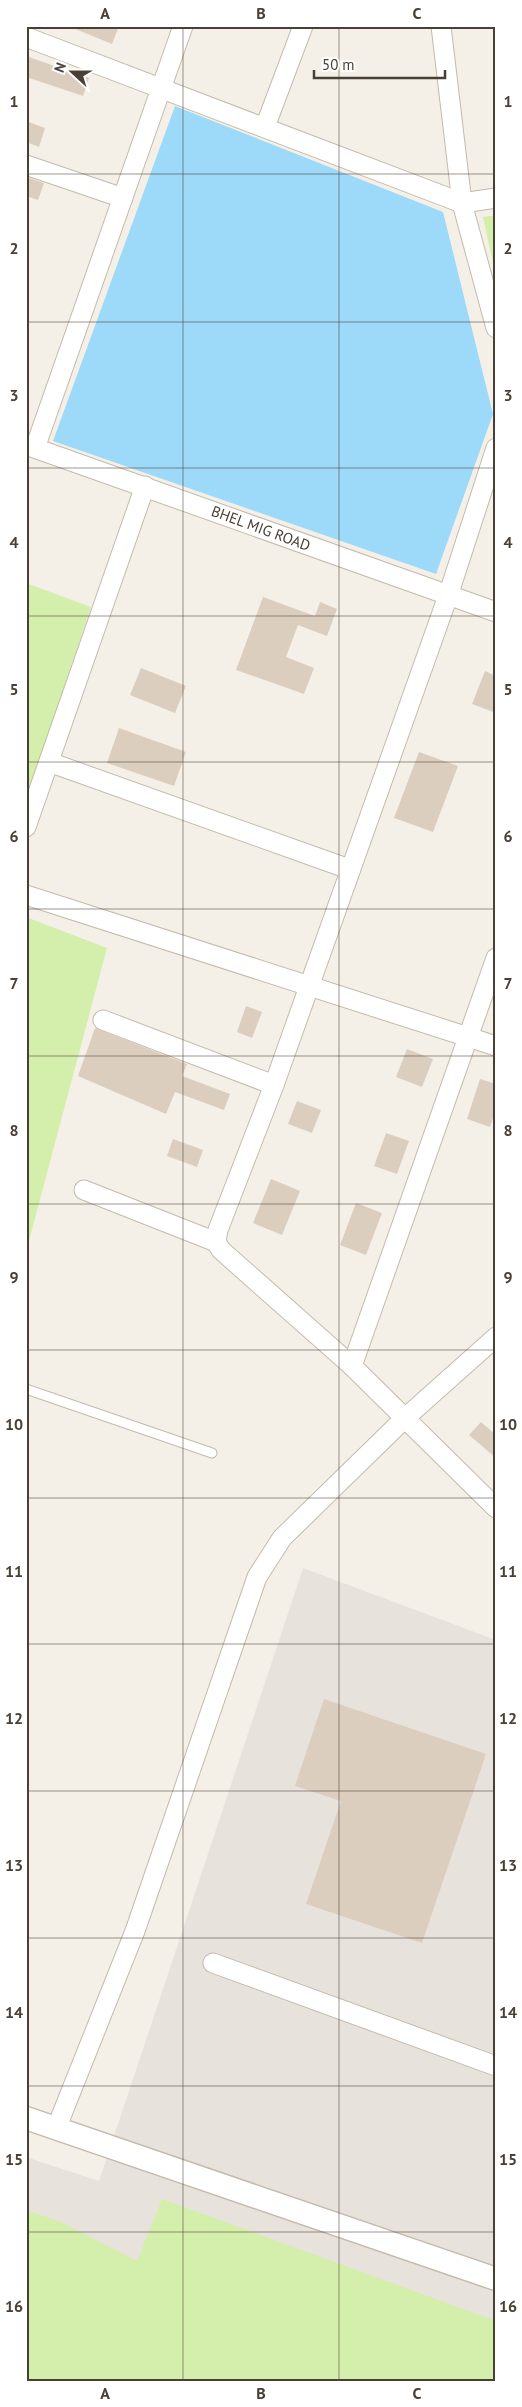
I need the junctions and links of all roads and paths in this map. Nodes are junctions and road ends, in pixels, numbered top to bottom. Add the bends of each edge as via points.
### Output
1 (183, 26) edge
2 (303, 26) edge
3 (441, 26) edge
4 (26, 37) edge
5 (162, 88) junction
6 (265, 127) junction
7 (26, 165) edge
8 (123, 198) junction
9 (496, 198) edge
10 (462, 203) junction
11 (496, 328) edge
12 (31, 447) edge
13 (496, 448) edge
14 (145, 486) junction
15 (448, 596) junction
16 (496, 612) edge
17 (49, 762) junction
18 (26, 827) edge
19 (349, 869) junction
20 (26, 895) edge
21 (496, 958) edge
22 (309, 987) junction
23 (103, 1020) dead end
24 (468, 1037) junction
25 (496, 1046) edge
26 (274, 1085) junction
27 (84, 1190) dead end
28 (216, 1242) junction
29 (496, 1337) edge
30 (352, 1366) junction
31 (26, 1389) edge
32 (404, 1418) junction
33 (212, 1453) dead end
34 (496, 1508) edge
35 (213, 1963) dead end
36 (496, 2066) edge
37 (26, 2118) edge
38 (56, 2129) junction
39 (496, 2279) edge

1 - 5 street
2 - 6 street
3 - 10 street
4 - 5 street
5 - 6 street
5 - 8 street
6 - 10 street
7 - 8 street
8 - 12 street
9 - 10 street
10 - 11 street
12 - 14 street, BHEL MIG ROAD
13 - 15 street
14 - 15 street, BHEL MIG ROAD
14 - 17 street
15 - 16 street, BHEL MIG ROAD
15 - 19 street
17 - 18 street
17 - 19 street
19 - 22 street
20 - 22 street
21 - 24 street
22 - 24 street
22 - 26 street
23 - 26 street
24 - 25 street
24 - 30 street
26 - 28 street
27 - 28 street
28 - 30 street via 221,1250
29 - 32 street
30 - 32 street
31 - 33 lane
32 - 34 street
32 - 38 street via 282,1538 257,1577 135,1931
35 - 36 street
37 - 38 street
38 - 39 street

